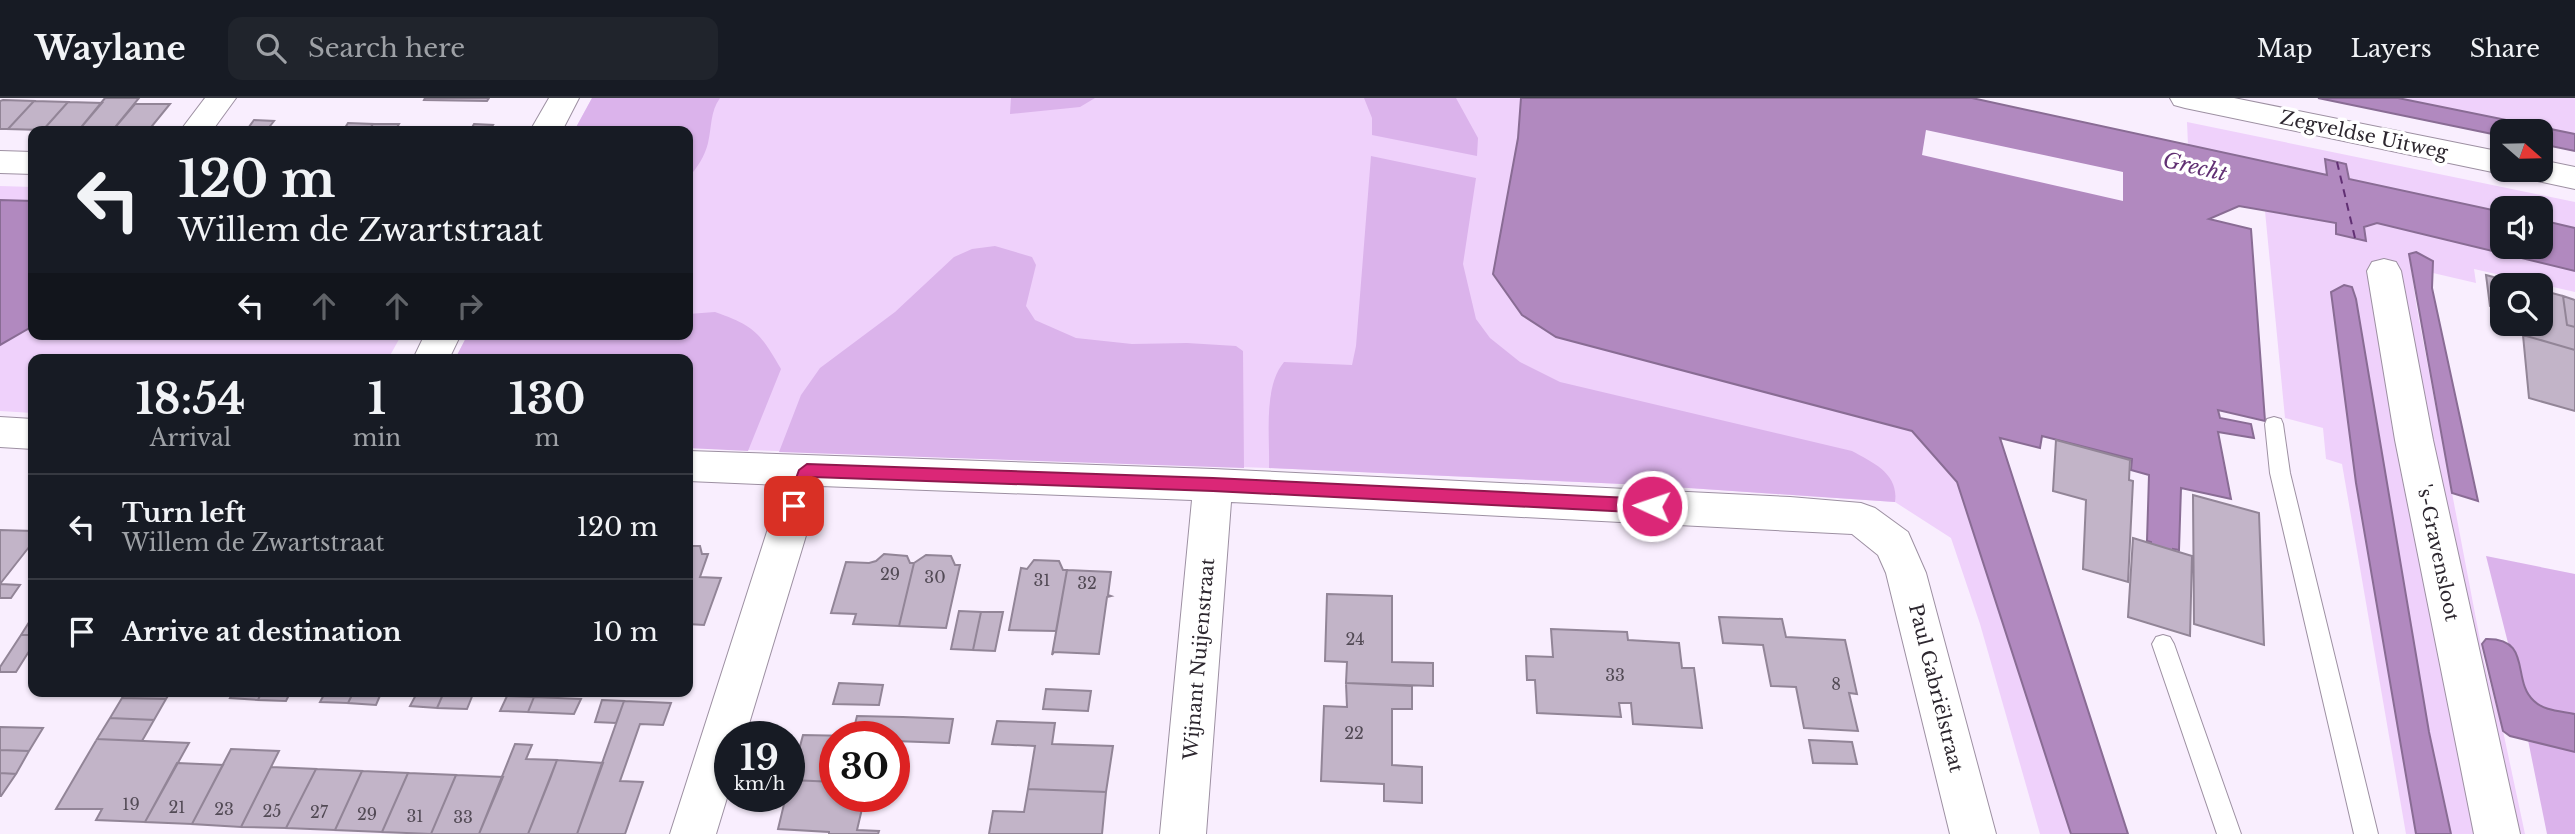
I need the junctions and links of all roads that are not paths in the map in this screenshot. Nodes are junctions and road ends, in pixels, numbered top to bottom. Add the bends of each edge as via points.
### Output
1 (221, 98) edge
2 (564, 98) edge
3 (2185, 98) edge
4 (200, 126) edge
5 (549, 126) edge
6 (2490, 161) edge
7 (0, 162) edge
8 (28, 163) edge
9 (2553, 174) edge
10 (2575, 178) edge
11 (2384, 271) dead end
12 (2274, 424) dead end
13 (0, 432) edge
14 (28, 434) edge
15 (693, 466) edge
16 (807, 470) junction
17 (1213, 485) junction
18 (2163, 645) dead end
19 (693, 834) edge
20 (1182, 834) edge
21 (1973, 834) edge
22 (2229, 834) edge
23 (2366, 834) edge
24 (2497, 834) edge

1 - 4 street
2 - 5 street
3 - 6 street, Zegveldse Uitweg
7 - 8 street
9 - 10 street
11 - 24 street, 's-Gravensloot via 2414,440
12 - 23 lane via 2280,473
13 - 14 street
15 - 16 street
16 - 17 street
16 - 19 street
17 - 20 street, Wijnant Nuijenstraat
17 - 21 street, Paul Gabriëlstraat via 1861,519 1894,544 1906,573
18 - 22 lane

